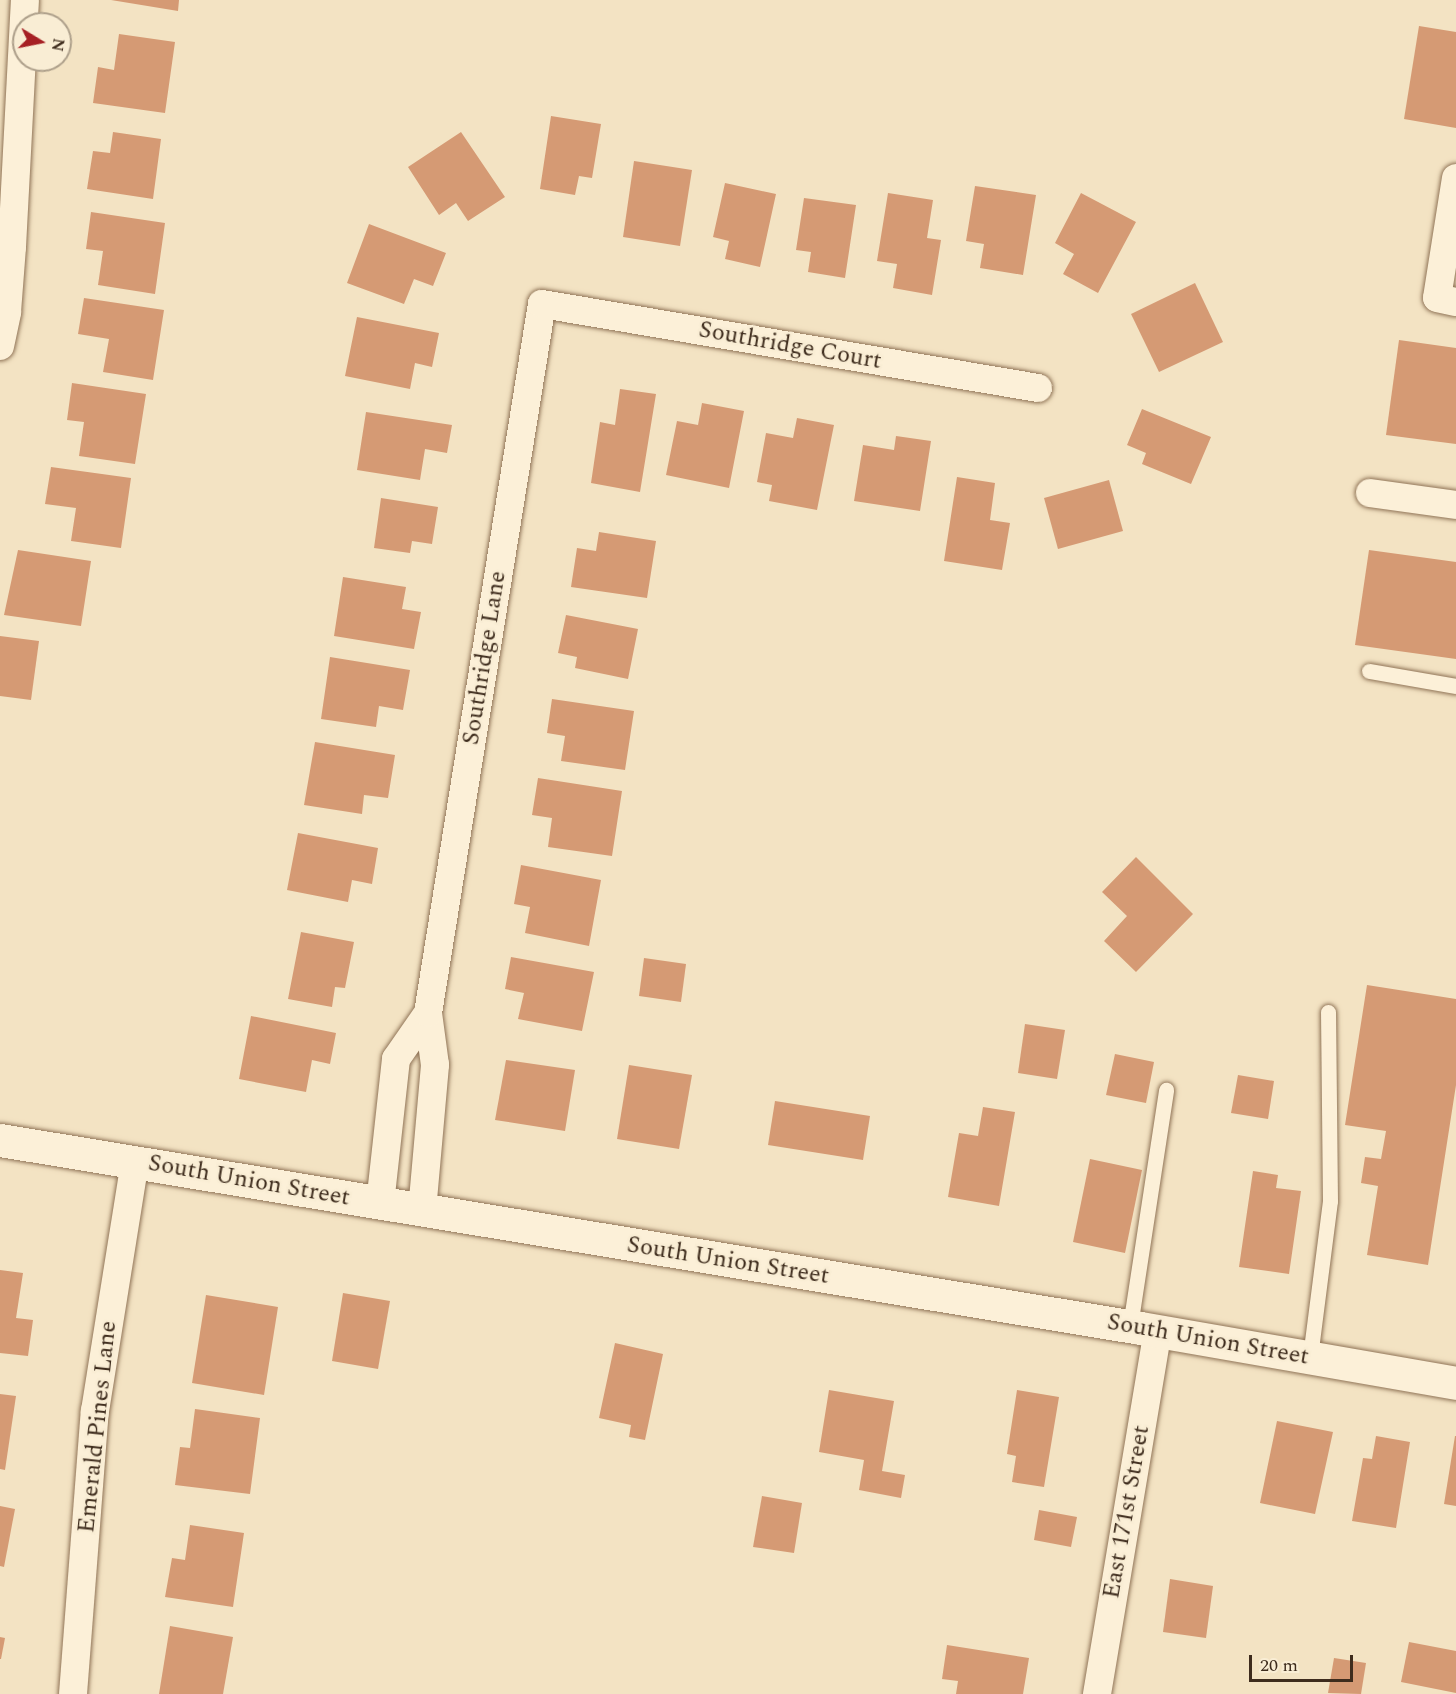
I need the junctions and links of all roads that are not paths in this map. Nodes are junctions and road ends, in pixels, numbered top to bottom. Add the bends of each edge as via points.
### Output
1 (25, 0) edge
2 (1456, 178) edge
3 (1456, 302) edge
4 (542, 304) joint
5 (0, 346) edge
6 (1038, 388) dead end
7 (1370, 493) dead end
8 (1456, 505) edge
9 (1369, 671) dead end
10 (1456, 686) edge
11 (1328, 1012) dead end
12 (428, 1013) junction
13 (1166, 1090) dead end
14 (0, 1140) edge
15 (135, 1162) junction
16 (380, 1204) junction
17 (422, 1211) junction
18 (1144, 1328) junction
19 (1310, 1357) junction
20 (1456, 1383) edge
21 (73, 1694) edge
22 (1097, 1694) edge

1 - 5 street via 12,247
2 - 3 street via 1437,298
4 - 6 street, Southridge Court
4 - 12 street, Southridge Lane
7 - 8 street
9 - 10 lane
11 - 19 lane via 1330,1201
12 - 16 street, Southridge Lane via 396,1059
12 - 17 street, Southridge Lane via 435,1065
13 - 18 lane
14 - 15 street, South Union Street
15 - 16 street, South Union Street
15 - 21 street, Emerald Pines Lane via 95,1411
16 - 17 street, South Union Street
17 - 18 street, South Union Street
18 - 19 street, South Union Street
18 - 22 street, East 171st Street
19 - 20 street, South Union Street

